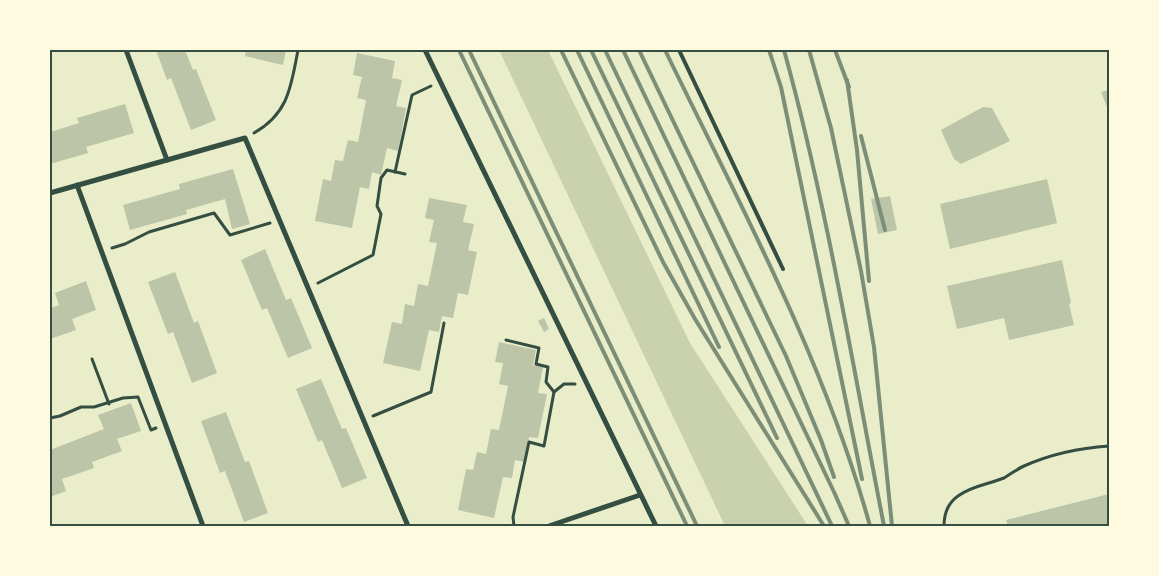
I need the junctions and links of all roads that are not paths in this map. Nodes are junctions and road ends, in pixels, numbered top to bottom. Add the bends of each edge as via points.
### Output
1 (126, 50) edge
2 (425, 50) edge
3 (680, 50) edge
4 (167, 160) junction
5 (76, 185) junction
6 (50, 193) edge
7 (783, 269) dead end
8 (640, 495) junction
9 (203, 526) edge
10 (408, 526) edge
11 (548, 526) edge
12 (656, 526) edge

1 - 4 street
2 - 8 street
3 - 7 lane
4 - 5 street
4 - 10 street via 245,138
5 - 6 street
5 - 9 street
8 - 11 street
8 - 12 street

